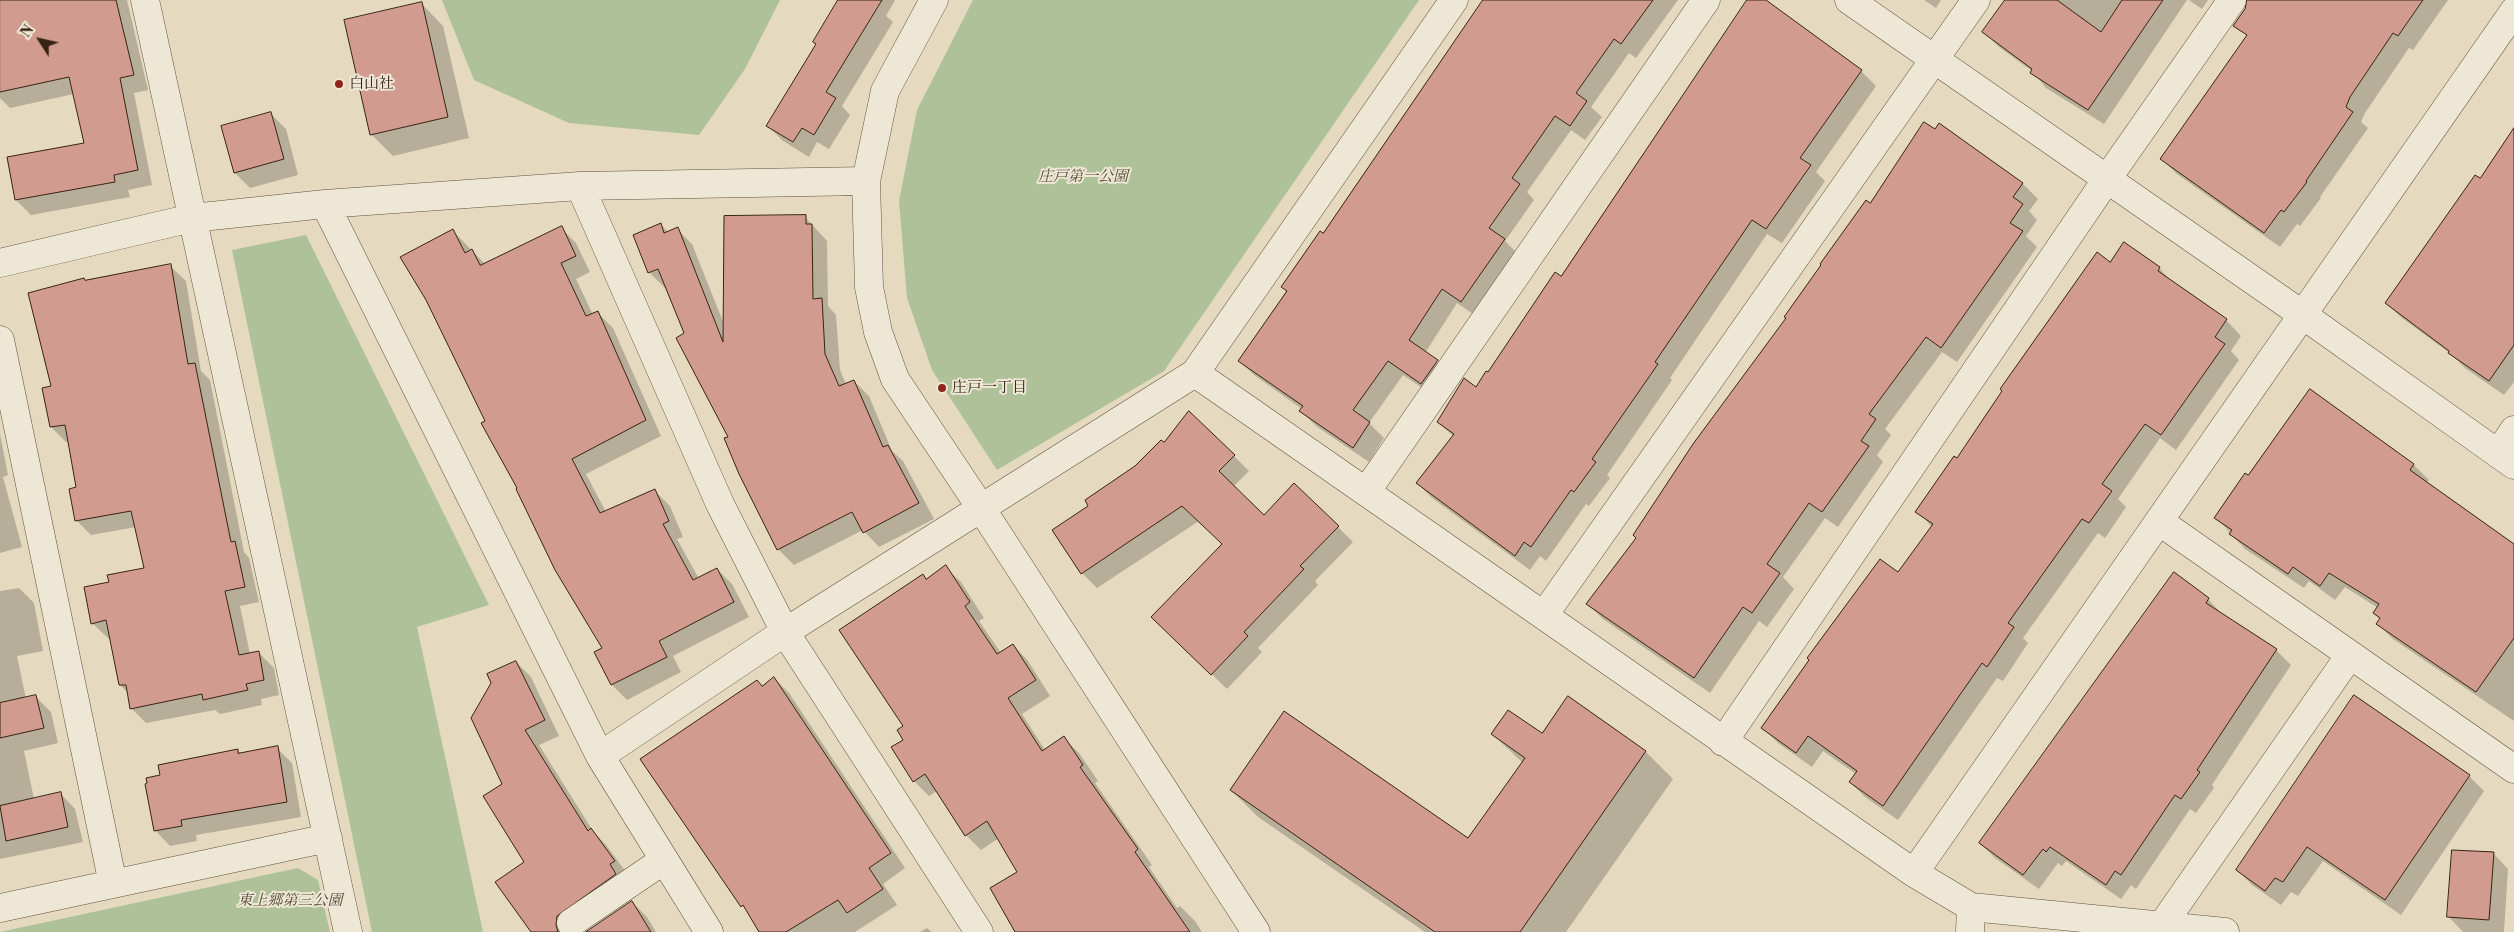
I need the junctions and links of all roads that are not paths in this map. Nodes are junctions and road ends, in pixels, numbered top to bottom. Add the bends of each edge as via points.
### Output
1 (145, 0) edge
2 (934, 0) edge
3 (1454, 0) edge
4 (1706, 0) edge
5 (1849, 0) edge
6 (1976, 0) edge
7 (2232, 0) edge
8 (2514, 11) edge
9 (1935, 58) junction
10 (2107, 179) junction
11 (866, 181) junction
12 (580, 186) junction
13 (324, 204) junction
14 (192, 218) junction
15 (0, 263) edge
16 (2303, 315) junction
17 (0, 340) edge
18 (1195, 373) junction
19 (2514, 430) edge
20 (2506, 460) edge
21 (1366, 492) junction
22 (981, 508) junction
23 (2160, 522) junction
24 (1544, 614) junction
25 (785, 632) junction
26 (2350, 655) junction
27 (1723, 742) junction
28 (600, 756) junction
29 (2514, 769) edge
30 (328, 838) junction
31 (664, 860) junction
32 (1914, 873) junction
33 (113, 884) junction
34 (0, 908) edge
35 (1970, 920) edge
36 (571, 923) dead end
37 (2163, 924) junction
38 (348, 932) edge
39 (709, 932) edge
40 (980, 932) edge
41 (1256, 932) edge
42 (2225, 932) edge

1 - 14 street
2 - 11 street via 884,91
3 - 18 street
4 - 21 street
5 - 9 street
6 - 9 street
7 - 10 street
8 - 16 street
9 - 10 street
9 - 24 street
10 - 16 street
10 - 27 street
11 - 12 street
11 - 22 street via 869,286 878,332 896,379
12 - 13 street
12 - 25 street via 720,504
13 - 14 street
13 - 28 street
14 - 15 street
14 - 30 street
16 - 20 street
16 - 23 street
17 - 33 street
18 - 21 street
18 - 22 street
19 - 20 street
21 - 24 street
22 - 25 street
22 - 41 street
23 - 26 street
23 - 32 street
24 - 27 street
25 - 28 street
25 - 40 street
26 - 29 street
26 - 37 street
27 - 32 street
28 - 31 street
30 - 33 street
30 - 38 street
31 - 36 street
31 - 39 street
32 - 35 street
33 - 34 street
35 - 37 street
37 - 42 street

